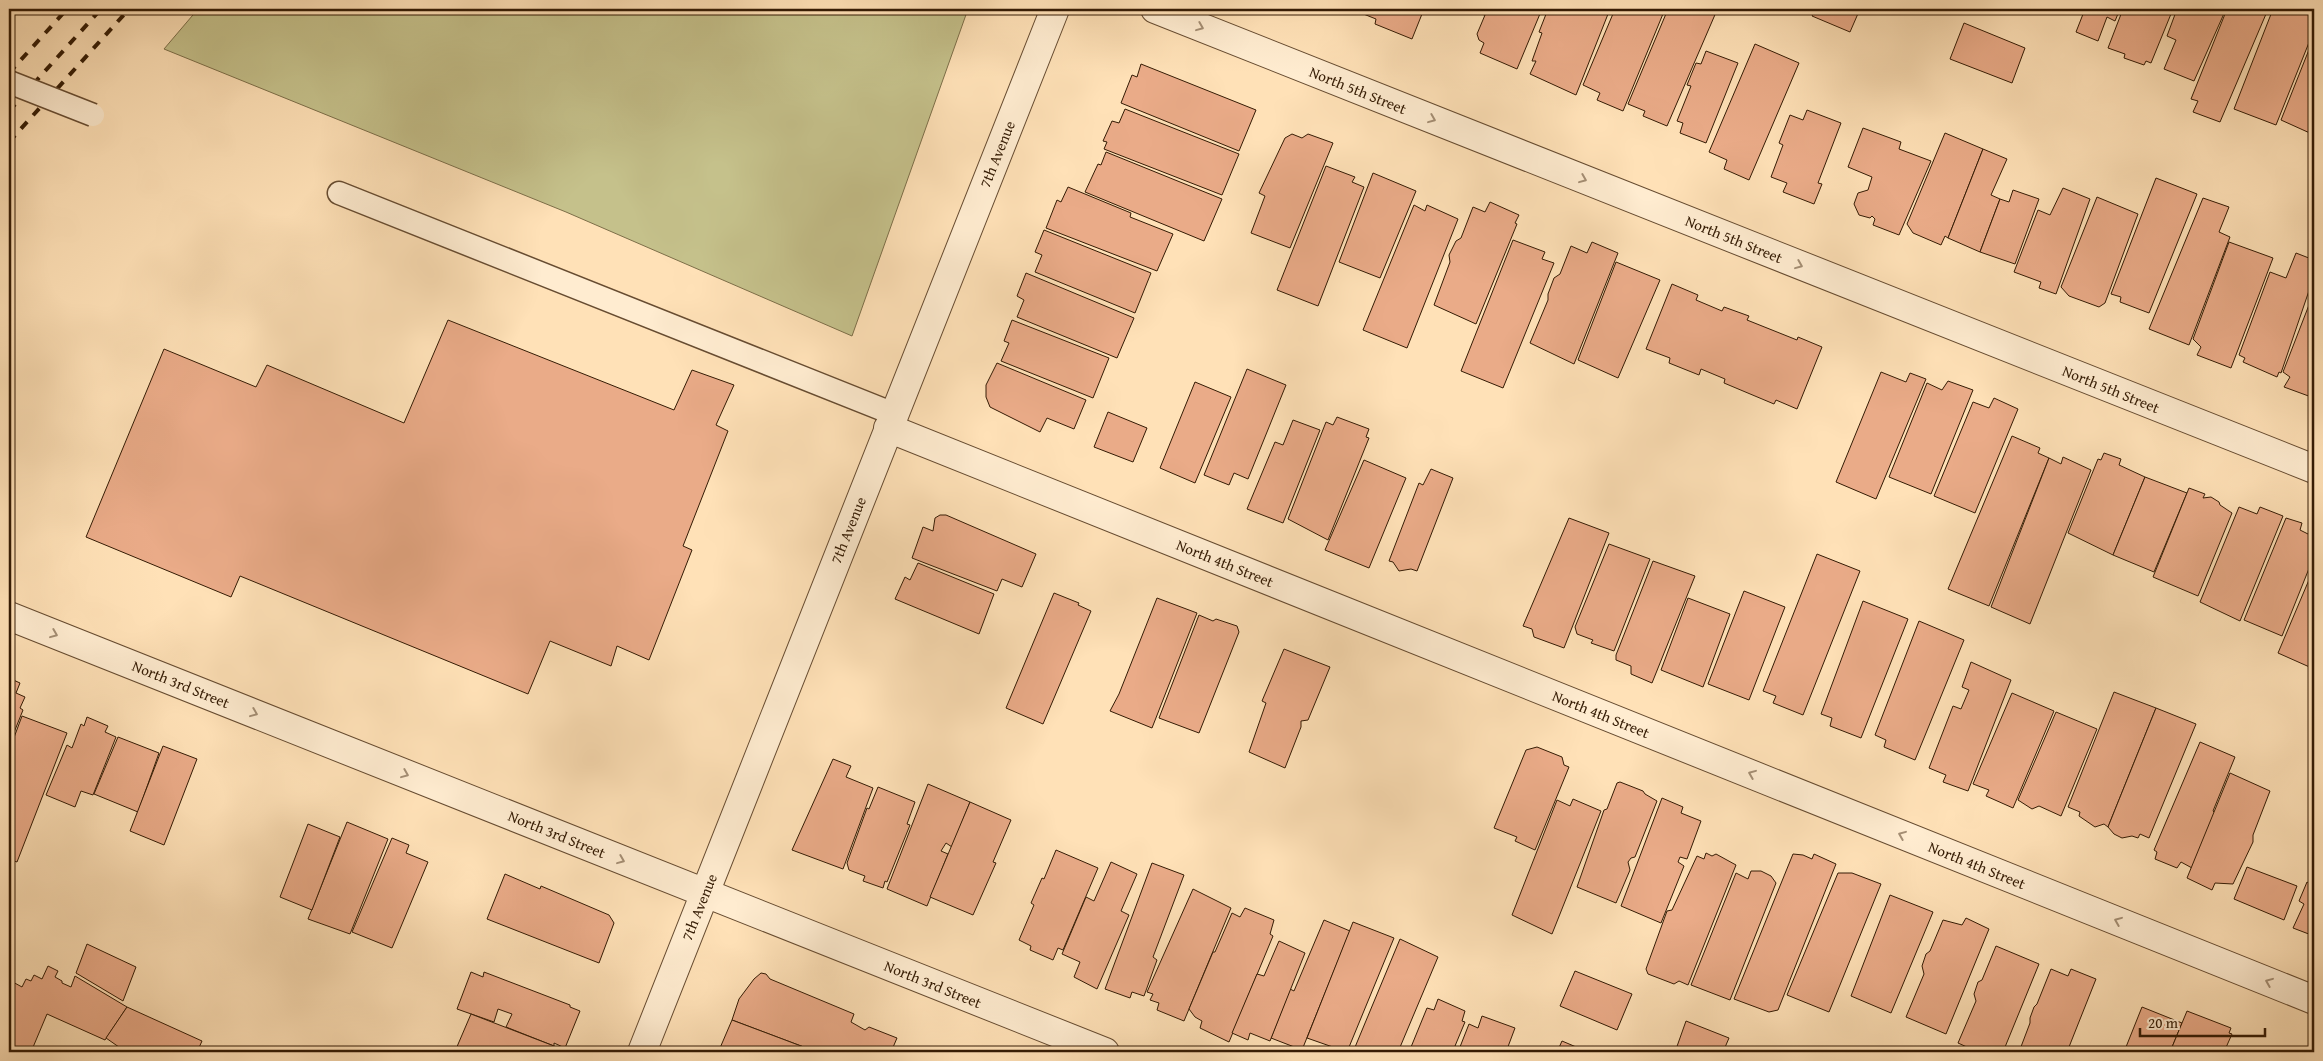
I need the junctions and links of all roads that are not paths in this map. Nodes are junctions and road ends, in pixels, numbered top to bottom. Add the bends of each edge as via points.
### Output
1 (1054, 9) edge
2 (1155, 9) edge
3 (9, 82) edge
4 (93, 116) dead end
5 (339, 193) dead end
6 (891, 421) junction
7 (2314, 469) edge
8 (9, 616) edge
9 (705, 893) junction
10 (2314, 1000) edge
11 (642, 1052) edge
12 (1105, 1052) edge

1 - 6 street, 7th Avenue
2 -> 7 street, North 5th Street
3 - 4 lane, bridge
5 - 6 lane
6 - 9 street, 7th Avenue
10 -> 6 street, North 4th Street
8 -> 9 street, North 3rd Street
9 - 11 street, 7th Avenue
9 - 12 street, North 3rd Street

